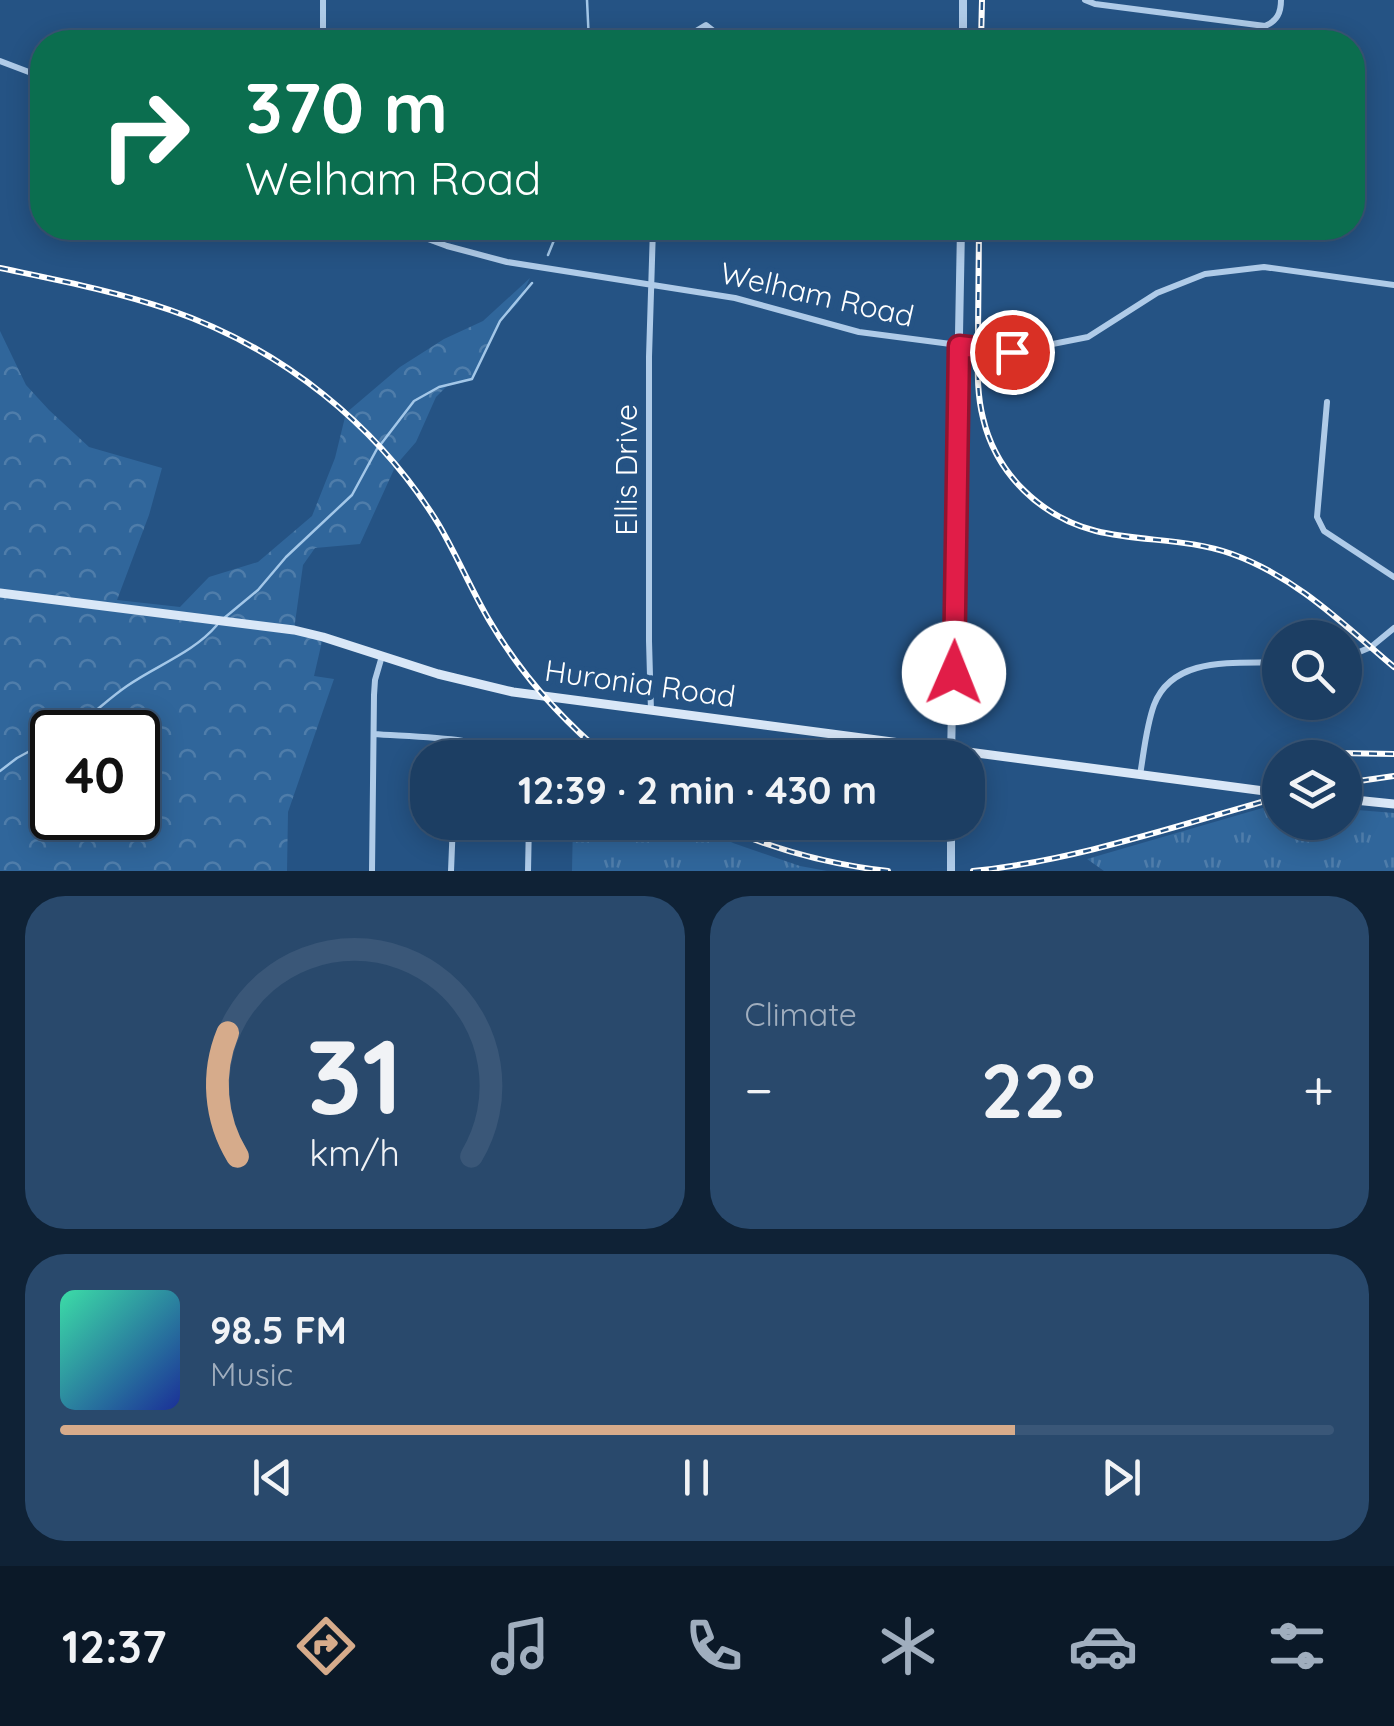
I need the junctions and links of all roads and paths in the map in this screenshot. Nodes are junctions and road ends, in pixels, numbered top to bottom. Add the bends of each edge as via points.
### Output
1 (323, 0) edge
2 (963, 0) edge
3 (1086, 0) edge
4 (1142, 0) edge
5 (1281, 0) edge
6 (1140, 10) junction
7 (323, 30) edge
8 (963, 30) edge
9 (0, 61) edge
10 (30, 73) edge
11 (431, 240) edge
12 (653, 240) edge
13 (960, 240) edge
14 (652, 283) junction
15 (1394, 285) edge
16 (959, 346) junction
17 (1327, 402) dead end
18 (1394, 577) edge
19 (0, 593) edge
20 (1394, 628) edge
21 (1362, 651) edge
22 (382, 656) junction
23 (1262, 663) edge
24 (651, 712) junction
25 (374, 734) junction
26 (452, 740) edge
27 (850, 740) edge
28 (950, 740) edge
29 (985, 758) edge
30 (1140, 775) junction
31 (1262, 790) edge
32 (1362, 801) edge
33 (1394, 804) edge
34 (452, 840) edge
35 (529, 840) edge
36 (950, 840) edge
37 (372, 871) edge
38 (451, 871) edge
39 (528, 871) edge
40 (951, 871) edge

1 - 7 street
2 - 8 street
3 - 6 street
4 - 6 street
5 - 6 street via 1279,14 1265,26
9 - 10 street
11 - 14 street, Welham Road via 538,269
12 - 14 street, Ellis Drive
13 - 16 street
14 - 16 street, Welham Road via 859,332
14 - 24 street, Ellis Drive
15 - 16 street, Welham Road via 1264,267 1205,274 1088,337 1012,352
16 - 28 street
17 - 18 street via 1318,516 1324,531
19 - 22 main road, Huronia Road via 294,630
20 - 21 street
22 - 24 main road, Huronia Road via 512,692
22 - 25 street
23 - 30 street via 1207,665 1167,683 1154,702
24 - 27 main road, Huronia Road
25 - 26 street
25 - 37 street
29 - 30 main road, Huronia Road
30 - 31 main road, Huronia Road
32 - 33 main road
34 - 38 street
35 - 39 street
36 - 40 street

